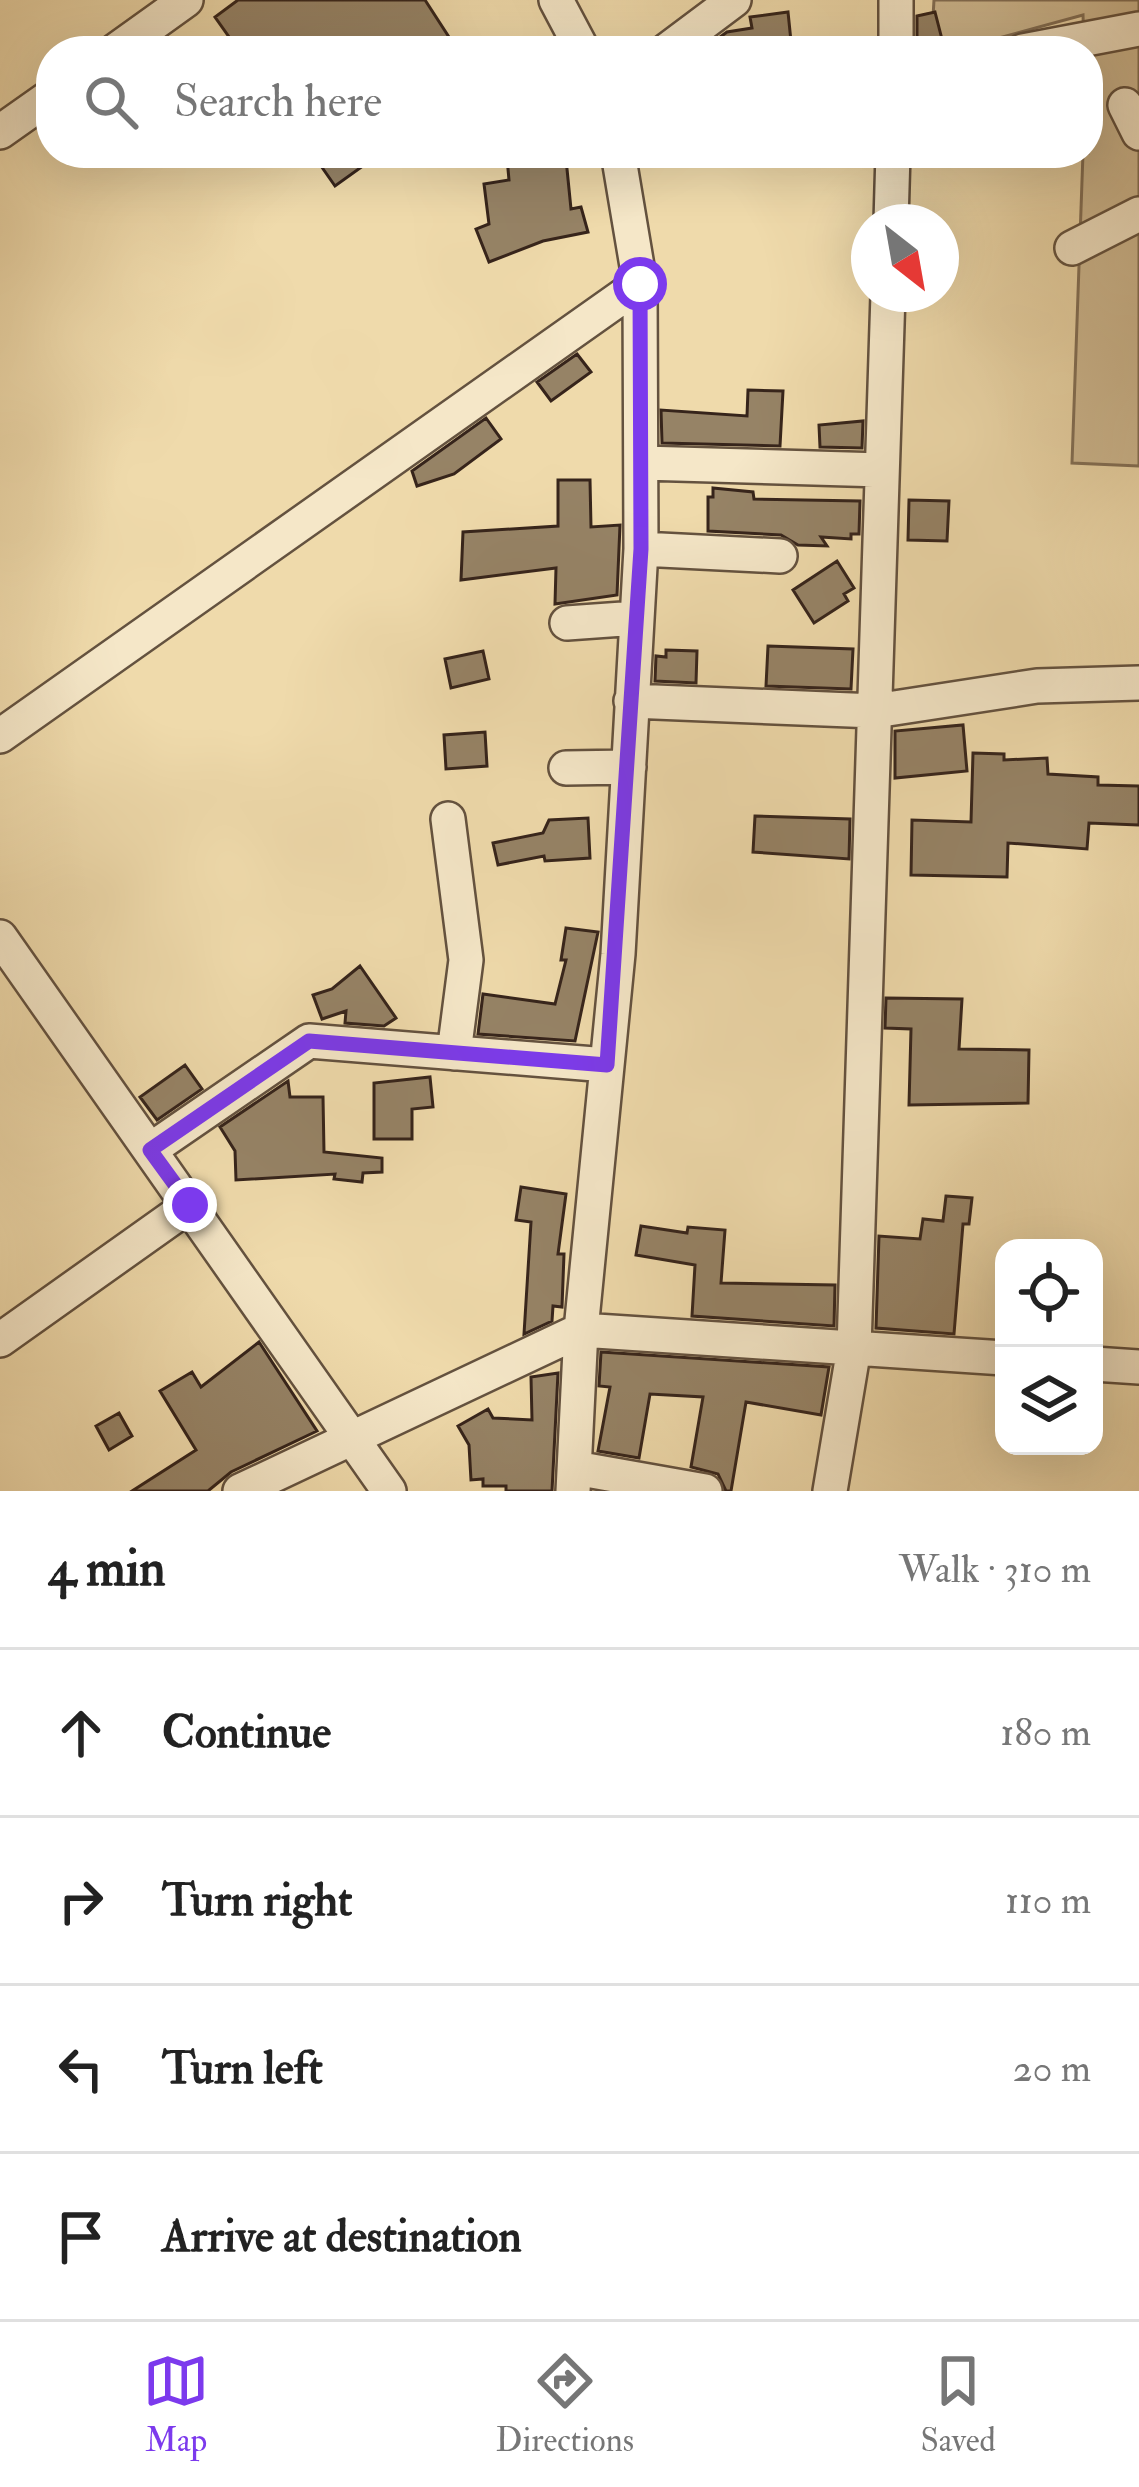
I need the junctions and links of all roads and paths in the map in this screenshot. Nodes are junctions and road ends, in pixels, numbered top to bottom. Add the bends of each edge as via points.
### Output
1 (186, 0) edge
2 (556, 0) edge
3 (734, 0) edge
4 (896, 0) edge
5 (1139, 29) edge
6 (136, 36) edge
7 (575, 36) edge
8 (686, 36) edge
9 (896, 36) edge
10 (1102, 36) edge
11 (36, 107) edge
12 (0, 132) edge
13 (621, 168) edge
14 (893, 168) edge
15 (892, 204) edge
16 (1139, 214) edge
17 (1072, 248) dead end
18 (640, 284) junction
19 (887, 312) edge
20 (642, 463) junction
21 (882, 470) junction
22 (641, 549) junction
23 (780, 556) dead end
24 (637, 618) junction
25 (567, 623) dead end
26 (1139, 683) edge
27 (631, 701) junction
28 (874, 711) junction
29 (0, 736) edge
30 (629, 767) junction
31 (566, 768) dead end
32 (448, 819) dead end
33 (0, 938) edge
34 (454, 1053) junction
35 (607, 1065) junction
36 (150, 1150) junction
37 (190, 1205) junction
38 (580, 1330) junction
39 (0, 1340) edge
40 (854, 1348) junction
41 (995, 1357) edge
42 (1103, 1364) edge
43 (1139, 1366) edge
44 (351, 1436) junction
45 (574, 1480) edge
46 (240, 1491) edge
47 (389, 1491) edge
48 (705, 1491) edge
49 (830, 1491) edge

1 - 6 street
2 - 7 street
3 - 8 street
4 - 9 street
5 - 10 street
11 - 12 street
13 - 18 street
14 - 15 street
16 - 17 street
18 - 20 street
18 - 29 street
19 - 21 street
20 - 21 street
20 - 22 street
21 - 28 street
22 - 23 street
22 - 24 street
24 - 25 street
24 - 27 street
26 - 28 street via 1037,686
27 - 28 street
27 - 30 street
28 - 40 street
30 - 31 street
30 - 35 street
32 - 34 street via 466,960
33 - 36 street
34 - 35 street
34 - 36 street via 309,1041
35 - 38 street
36 - 37 street
37 - 39 street
37 - 44 street
38 - 40 street
38 - 44 street
38 - 45 street
40 - 41 street
40 - 49 street
42 - 43 street
44 - 46 street
44 - 47 street
45 - 48 street

